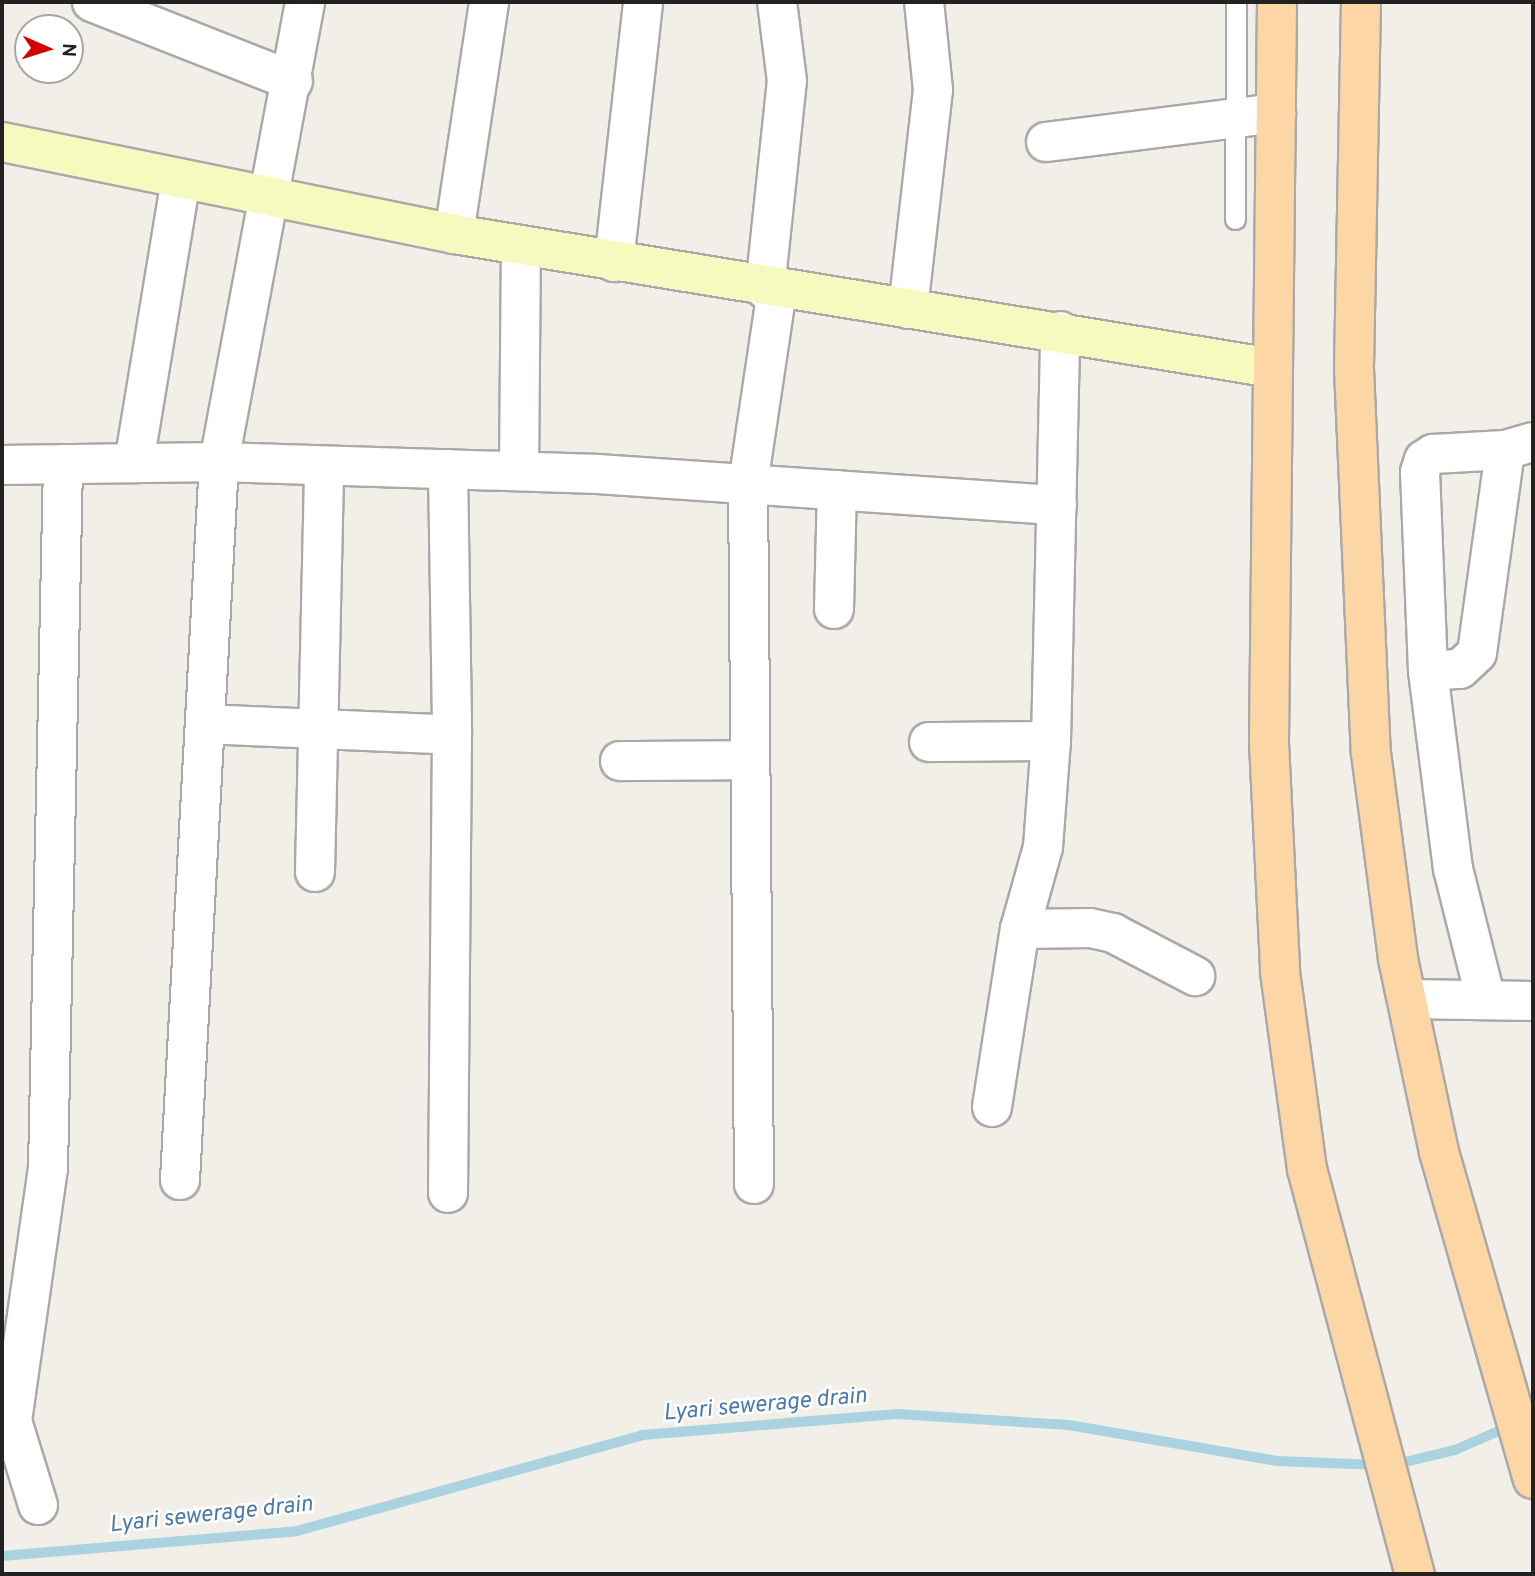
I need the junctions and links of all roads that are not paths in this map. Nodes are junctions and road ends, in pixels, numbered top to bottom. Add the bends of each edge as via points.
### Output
1 (92, 2) edge
2 (305, 2) edge
3 (489, 2) edge
4 (643, 2) edge
5 (777, 2) edge
6 (923, 2) edge
7 (1236, 2) edge
8 (1277, 2) edge
9 (1361, 2) edge
10 (293, 81) junction
11 (1276, 113) junction
12 (1234, 120) junction
13 (2, 142) edge
14 (1046, 142) dead end
15 (181, 180) junction
16 (267, 197) junction
17 (1235, 219) dead end
18 (454, 234) junction
19 (521, 246) junction
20 (614, 262) junction
21 (771, 290) junction
22 (908, 309) junction
23 (1060, 331) junction
24 (1272, 369) junction
25 (1519, 446) edge
26 (219, 462) junction
27 (134, 463) junction
28 (63, 464) junction
29 (2, 465) edge
30 (324, 466) junction
31 (448, 469) junction
32 (519, 471) junction
33 (748, 484) junction
34 (837, 490) junction
35 (1057, 505) junction
36 (834, 609) dead end
37 (1428, 671) junction
38 (205, 724) junction
39 (318, 727) junction
40 (452, 735) junction
41 (1051, 741) junction
42 (929, 742) dead end
43 (749, 760) junction
44 (620, 761) dead end
45 (314, 872) dead end
46 (1020, 929) junction
47 (1195, 976) dead end
48 (1406, 999) junction
49 (1486, 1000) junction
50 (1533, 1001) edge
51 (992, 1107) dead end
52 (180, 1180) dead end
53 (754, 1184) dead end
54 (448, 1193) dead end
55 (1533, 1479) edge
56 (38, 1505) dead end
57 (1415, 1574) edge

1 - 10 street
2 - 10 street
3 - 18 street
4 - 20 street
5 - 21 street via 788,81
6 - 22 street via 933,90
7 - 12 lane
8 - 11 main road
9 - 48 main road via 1354,369 1360,565 1371,753
10 - 16 street
11 - 12 street
11 - 24 main road
12 - 14 street
12 - 17 lane
13 - 15 street
15 - 16 street
15 - 27 street
16 - 18 street
16 - 26 street
18 - 19 street
19 - 20 street
19 - 32 street
20 - 21 street
21 - 22 street
21 - 33 street
22 - 23 street
23 - 24 street
23 - 35 street
24 - 57 main road via 1269,743 1280,972 1307,1169
25 - 37 street via 1477,653 1460,669
25 - 37 street via 1433,454 1421,465
26 - 27 street
26 - 30 street
26 - 38 street
27 - 28 street
28 - 29 street
28 - 56 street via 48,1168 12,1421
30 - 31 street
30 - 39 street
31 - 32 street
31 - 40 street
32 - 33 street
33 - 34 street
33 - 43 street
34 - 35 street
34 - 36 street
35 - 41 street
37 - 49 street via 1453,869
38 - 39 street
38 - 52 street
39 - 40 street
39 - 45 street
40 - 54 street
41 - 42 street
41 - 46 street via 1043,846
43 - 44 street
43 - 53 street
46 - 47 street via 1090,928 1113,933
46 - 51 street
48 - 49 street
48 - 55 main road via 1439,1152
49 - 50 street

